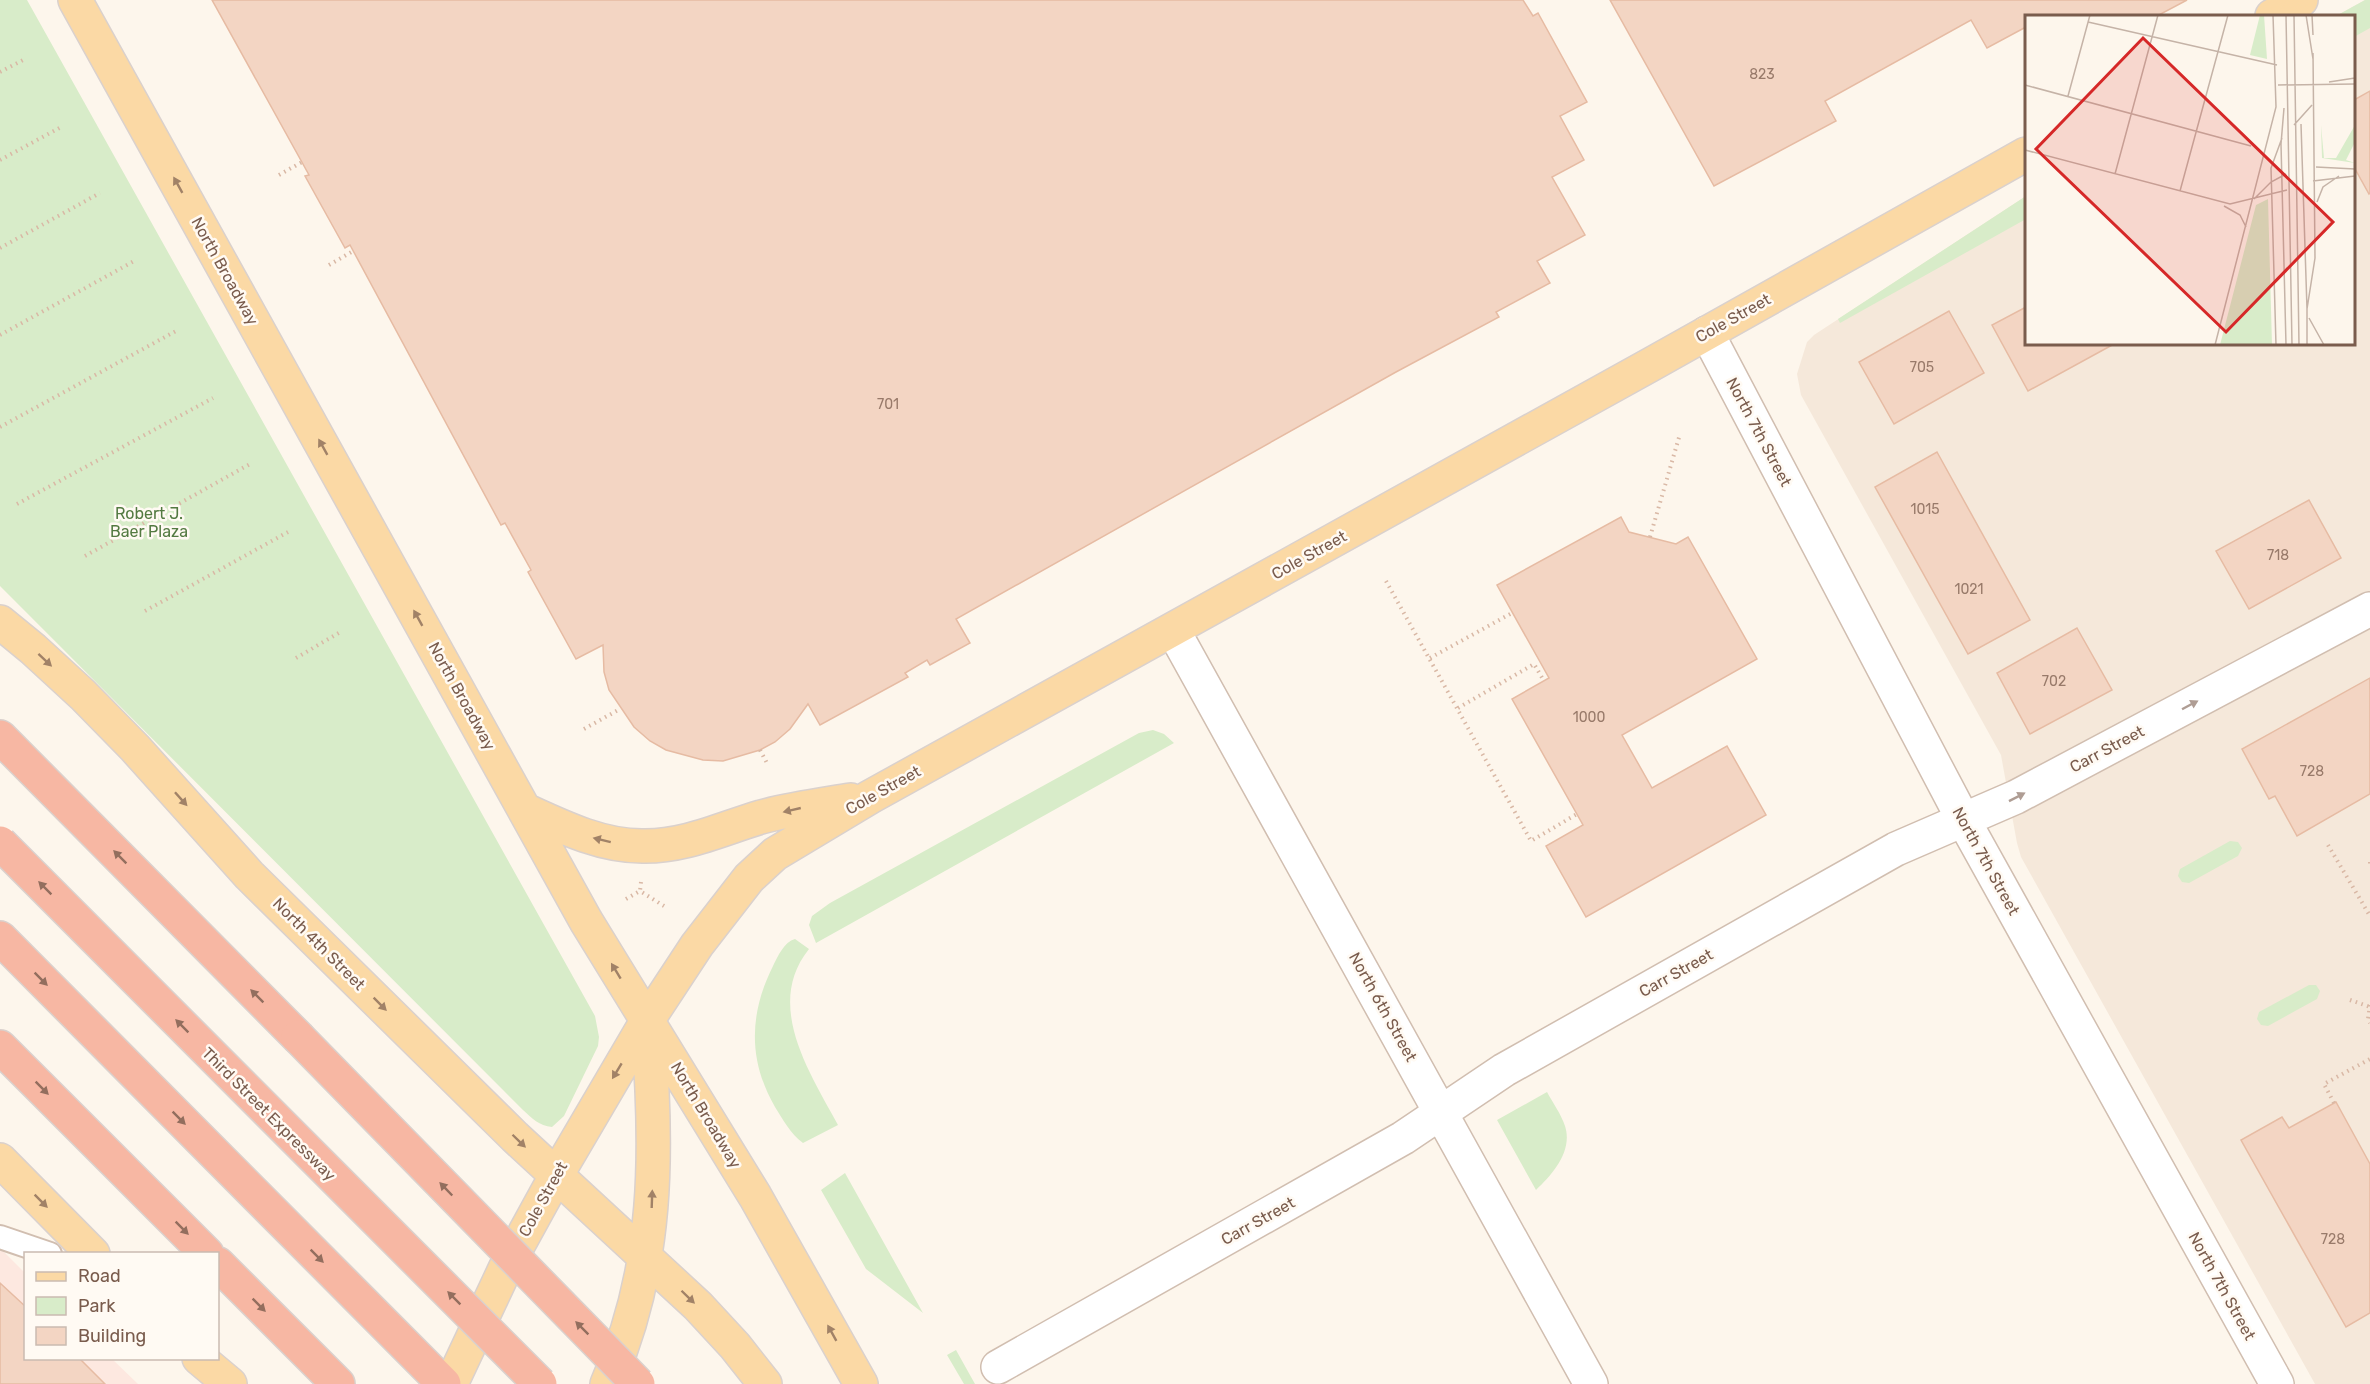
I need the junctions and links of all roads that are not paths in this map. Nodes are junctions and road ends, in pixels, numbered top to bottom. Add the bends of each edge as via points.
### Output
1 (75, 0) edge
2 (2301, 0) edge
3 (2274, 15) edge
4 (2025, 155) edge
5 (1707, 333) junction
6 (2370, 609) edge
7 (0, 622) edge
8 (1173, 630) junction
9 (0, 737) edge
10 (870, 797) junction
11 (525, 810) junction
12 (1964, 821) junction
13 (0, 843) edge
14 (0, 938) edge
15 (647, 1021) junction
16 (0, 1047) edge
17 (1442, 1113) junction
18 (0, 1160) edge
19 (556, 1176) junction
20 (0, 1237) edge
21 (44, 1252) edge
22 (91, 1252) edge
23 (205, 1252) edge
24 (646, 1257) junction
25 (219, 1265) edge
26 (199, 1360) edge
27 (199, 1360) edge
28 (998, 1368) dead end
29 (211, 1384) edge
30 (230, 1384) edge
31 (338, 1384) edge
32 (444, 1384) edge
33 (451, 1384) edge
34 (540, 1384) edge
35 (607, 1384) edge
36 (638, 1384) edge
37 (765, 1384) edge
38 (861, 1384) edge
39 (1591, 1384) edge
40 (2277, 1384) edge

11 -> 1 main road, North Broadway
2 - 3 main road
4 - 5 main road, Cole Street
5 - 8 main road, Cole Street
5 - 12 street, North 7th Street
12 -> 6 street, Carr Street
7 -> 19 main road, North 4th Street via 82,695 249,875
8 - 10 main road, Cole Street
8 - 17 street, North 6th Street
36 -> 9 highway, bridge
10 -> 11 main road via 761,817 684,842 642,846 591,838
10 - 15 main road, Cole Street via 775,854 749,878 697,945
15 -> 11 main road, North Broadway
12 - 17 street, Carr Street via 1876,861 1504,1070
12 - 40 street, North 7th Street
34 -> 13 highway, Third Street Expressway, bridge
14 -> 32 highway
15 -> 19 main road, Cole Street
24 -> 15 main road via 654,1157
38 -> 15 main road, North Broadway via 750,1187
16 -> 23 highway
17 - 28 street, Carr Street
17 - 39 street, North 6th Street
18 -> 22 main road
19 - 24 main road, North 4th Street
19 - 33 main road, Cole Street via 505,1269
20 - 21 lane
24 - 35 main road via 620,1355
24 -> 37 main road via 712,1322
25 -> 31 highway
26 - 29 main road
27 - 30 main road

